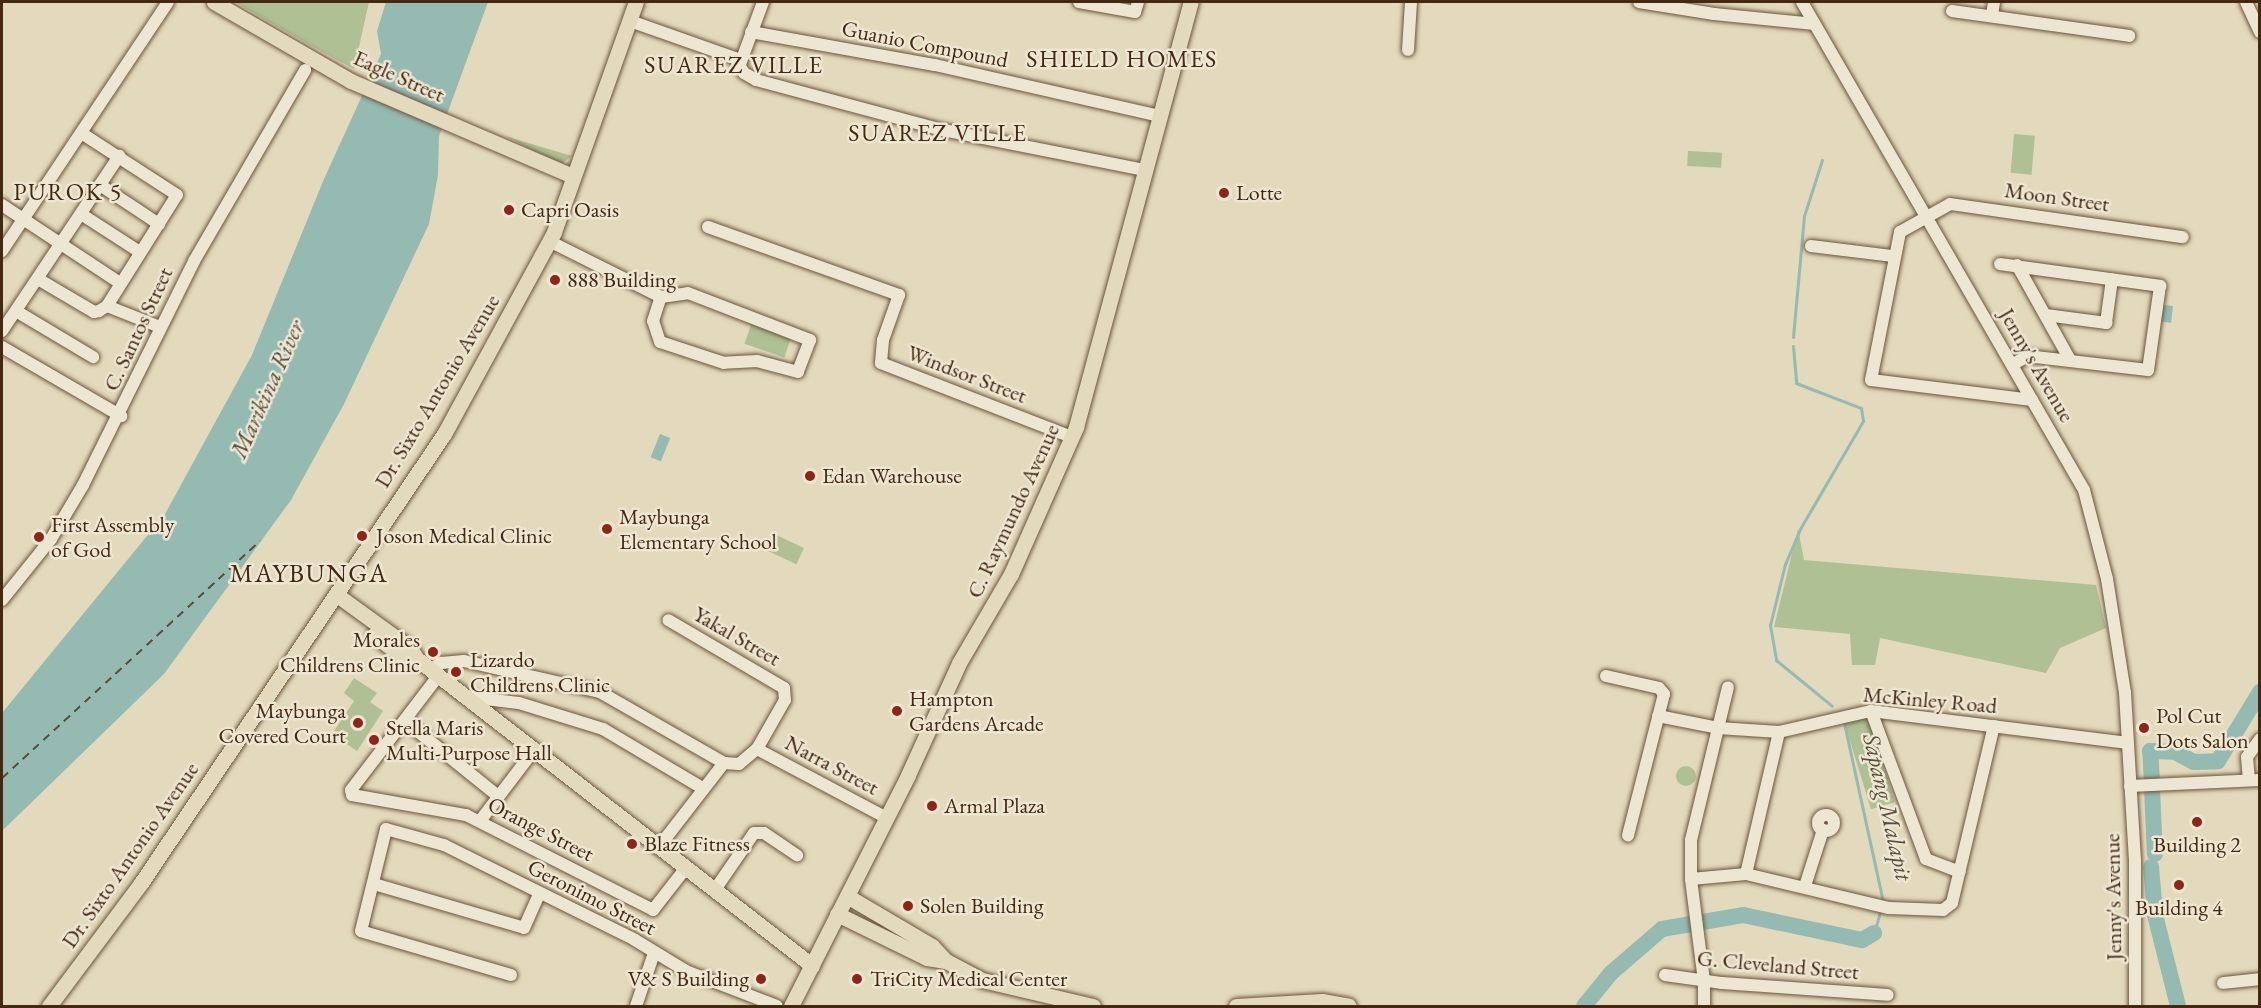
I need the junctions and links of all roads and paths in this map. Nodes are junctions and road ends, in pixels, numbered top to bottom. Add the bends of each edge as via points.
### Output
1 (168, 2) edge
2 (214, 2) edge
3 (636, 2) edge
4 (764, 2) edge
5 (1079, 2) edge
6 (1138, 2) edge
7 (1191, 2) edge
8 (1411, 2) edge
9 (1639, 2) edge
10 (1802, 2) edge
11 (1994, 2) edge
12 (2246, 2) edge
13 (1952, 11) dead end
14 (1992, 15) junction
15 (630, 21) junction
16 (1815, 24) junction
17 (751, 32) junction
18 (2259, 32) edge
19 (2128, 36) dead end
20 (1408, 50) dead end
21 (739, 67) junction
22 (305, 70) dead end
23 (1160, 116) junction
24 (81, 133) junction
25 (119, 156) junction
26 (1145, 170) junction
27 (573, 176) junction
28 (100, 185) junction
29 (2, 205) edge
30 (81, 214) junction
31 (1929, 218) junction
32 (23, 219) junction
33 (159, 224) junction
34 (708, 227) dead end
35 (2182, 237) dead end
36 (549, 242) junction
37 (60, 244) junction
38 (1811, 246) dead end
39 (2, 251) edge
40 (140, 252) junction
41 (1893, 256) junction
42 (2000, 264) dead end
43 (2017, 265) junction
44 (38, 279) junction
45 (2112, 279) junction
46 (120, 283) junction
47 (661, 297) junction
48 (107, 306) junction
49 (16, 311) junction
50 (2046, 315) junction
51 (160, 327) junction
52 (2, 331) edge
53 (2, 347) edge
54 (93, 357) dead end
55 (2070, 360) junction
56 (2012, 365) junction
57 (2032, 400) junction
58 (121, 416) junction
59 (1072, 437) junction
60 (334, 599) junction
61 (2, 600) edge
62 (668, 621) dead end
63 (435, 672) junction
64 (1606, 676) dead end
65 (1728, 687) dead end
66 (468, 697) junction
67 (1871, 711) junction
68 (1658, 716) junction
69 (405, 722) junction
70 (1994, 726) junction
71 (1718, 728) junction
72 (1779, 732) junction
73 (2259, 739) edge
74 (2128, 743) junction
75 (757, 749) junction
76 (534, 750) junction
77 (727, 764) junction
78 (2254, 780) edge
79 (2130, 786) junction
80 (704, 789) junction
81 (498, 796) junction
82 (887, 818) junction
83 (480, 822) junction
84 (1823, 830) dead end
85 (1628, 835) dead end
86 (658, 848) junction
87 (797, 855) dead end
88 (685, 869) junction
89 (1960, 872) junction
90 (1746, 874) junction
91 (1691, 879) junction
92 (374, 884) junction
93 (1805, 886) junction
94 (714, 891) junction
95 (539, 894) junction
96 (847, 896) junction
97 (837, 914) junction
98 (654, 953) junction
99 (946, 961) junction
100 (812, 965) junction
101 (511, 975) dead end
102 (1665, 975) dead end
103 (2259, 979) edge
104 (1704, 981) junction
105 (2223, 983) dead end
106 (1888, 995) dead end
107 (49, 1006) edge
108 (636, 1006) edge
109 (777, 1006) edge
110 (791, 1006) edge
111 (1093, 1006) edge
112 (1236, 1006) edge
113 (1349, 1006) edge
114 (1704, 1006) edge
115 (2135, 1006) edge

1 - 24 street
2 - 27 main road, Eagle Street via 351,81
3 - 15 main road, Dr. Sixto Antonio Avenue
4 - 17 street
5 - 6 street via 1135,12
7 - 23 main road, C. Raymundo Avenue
8 - 20 street
9 - 16 street
10 - 16 street, Jenny's Avenue
11 - 14 street
12 - 18 street
13 - 14 street
14 - 19 street
15 - 21 street via 735,58
15 - 27 main road, Dr. Sixto Antonio Avenue via 589,153
16 - 31 street, Jenny's Avenue
17 - 21 street
17 - 23 street, Guanio Compound via 935,65
21 - 26 street via 756,80 943,130
22 - 51 street, C. Santos Street
23 - 26 main road, C. Raymundo Avenue
24 - 25 street
24 - 32 street
25 - 28 street
25 - 33 street via 177,195
26 - 59 main road, C. Raymundo Avenue
27 - 36 main road, Dr. Sixto Antonio Avenue
28 - 30 street
28 - 33 street
29 - 32 street
30 - 37 street
30 - 40 street
31 - 35 street, Moon Street via 1950,204
31 - 41 street, Moon Street via 1900,232
31 - 56 street, Jenny's Avenue
32 - 37 street
32 - 39 street
33 - 40 street
34 - 59 street, Windsor Street via 899,295 883,340 880,363
36 - 47 street via 591,261 601,258 609,268
36 - 60 main road, Dr. Sixto Antonio Avenue via 444,434
37 - 44 street
37 - 46 street
38 - 41 street
40 - 46 street
41 - 57 street, Moon Street via 1870,377 1875,381
42 - 43 street
43 - 45 street
43 - 50 street
44 - 48 street via 94,312
44 - 49 street
45 - 50 street via 2106,323
45 - 55 street via 2160,286 2148,370
46 - 48 street
47 - 47 street via 688,293 810,340 798,372 757,361 724,363 660,342 653,321
48 - 51 street
49 - 52 street
49 - 54 street
50 - 55 street
51 - 58 street, C. Santos Street
53 - 58 street
55 - 56 street via 2027,356
56 - 57 street, Jenny's Avenue
57 - 74 street, Jenny's Avenue via 2084,490 2093,519 2125,693
58 - 61 street, C. Santos Street via 56,531
59 - 82 main road, C. Raymundo Avenue via 1032,531 993,610 954,674
60 - 63 main road via 404,658 417,659
60 - 107 main road, Dr. Sixto Antonio Avenue via 141,883
62 - 75 street, Yakal Street via 784,688 785,700
63 - 66 main road
63 - 69 street
63 - 77 street via 441,663 464,661 600,692
64 - 68 street via 1663,690
65 - 71 street
66 - 76 main road
66 - 80 street via 519,703 603,729
67 - 70 street, McKinley Road
67 - 72 street, McKinley Road
67 - 89 street via 1926,859
68 - 71 street, McKinley Road
68 - 85 street
69 - 81 street
69 - 83 street, Orange Street via 351,790 352,795 421,806
70 - 74 street, McKinley Road
70 - 89 street
71 - 72 street, McKinley Road
71 - 91 street via 1694,822
72 - 90 street
73 - 78 street via 2247,758
74 - 79 street, Jenny's Avenue
75 - 77 street via 739,764
75 - 82 street, Narra Street
76 - 81 street
76 - 86 main road
77 - 80 street
78 - 79 street
79 - 115 street, Jenny's Avenue via 2135,859
80 - 86 street
81 - 83 street
82 - 96 main road, C. Raymundo Avenue
83 - 88 street, Orange Street via 653,910
84 - 93 street
86 - 88 main road
87 - 94 street via 764,833 754,832
88 - 94 main road
89 - 93 street via 1953,903 1935,911 1889,908
90 - 91 street
90 - 93 street
91 - 104 street
92 - 95 street via 524,928
92 - 95 street, Geronimo Street via 386,829 444,845
92 - 101 street via 361,931
94 - 100 main road
95 - 98 street, Geronimo Street
96 - 97 main road, C. Raymundo Avenue
96 - 99 main road via 932,946
97 - 99 main road via 927,958
97 - 100 main road, C. Raymundo Avenue
98 - 108 street
98 - 109 street, Geronimo Street
99 - 111 main road via 982,980
100 - 110 main road, C. Raymundo Avenue
102 - 104 street, G. Cleveland Street
103 - 105 street
104 - 106 street, G. Cleveland Street
104 - 114 street
112 - 113 main road via 1322,1001

